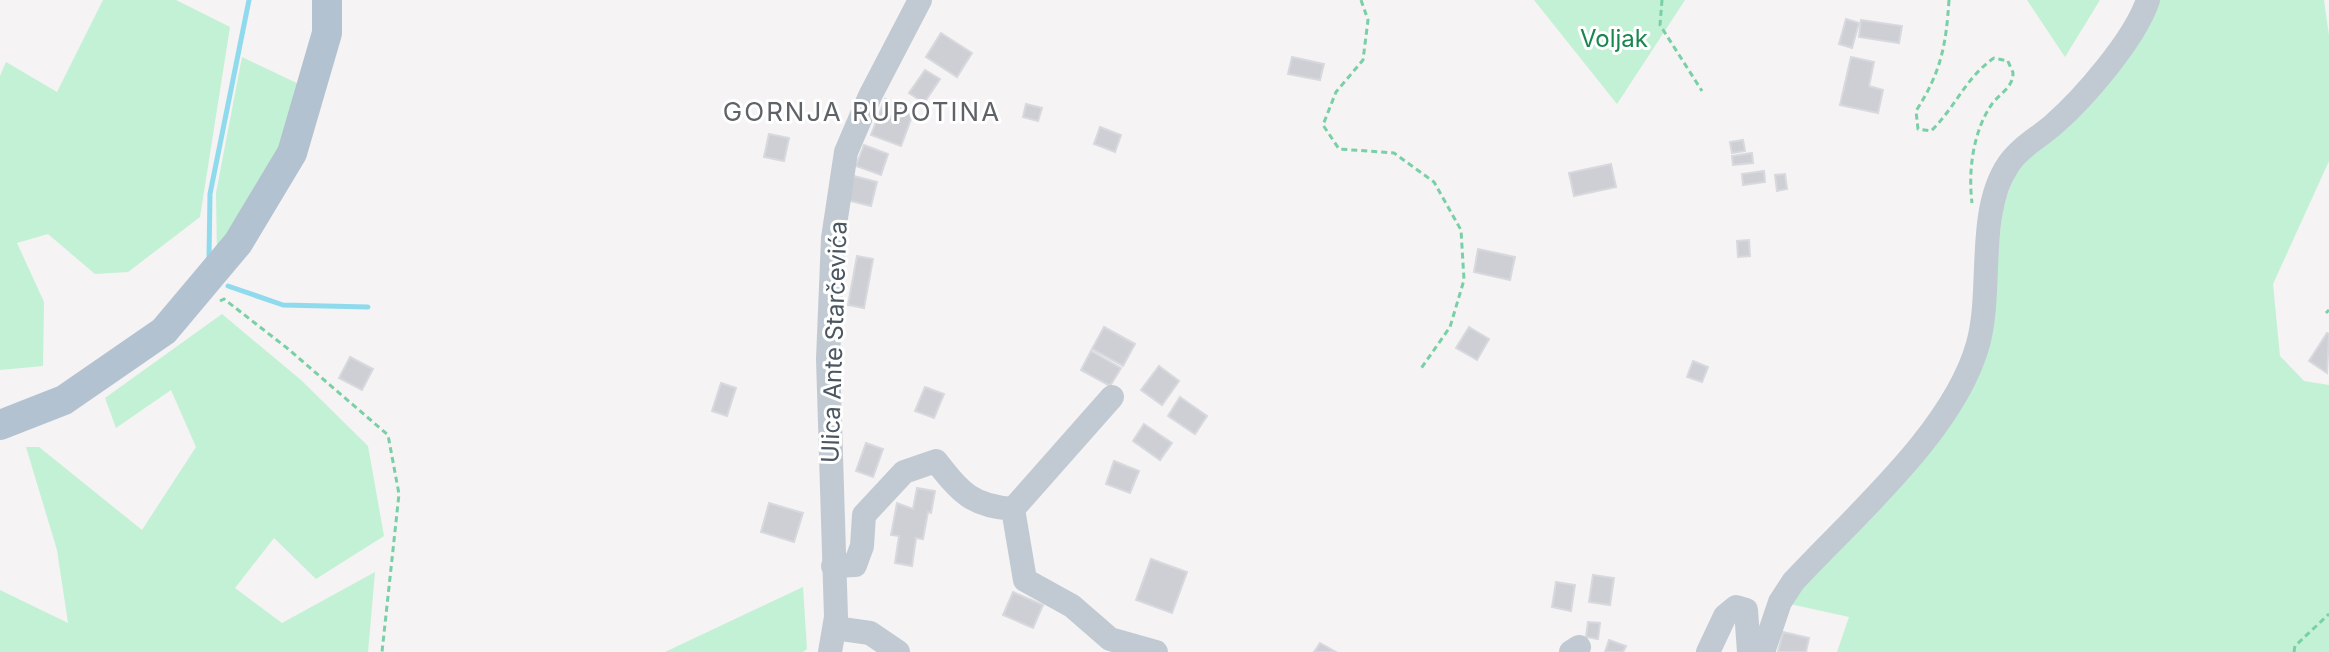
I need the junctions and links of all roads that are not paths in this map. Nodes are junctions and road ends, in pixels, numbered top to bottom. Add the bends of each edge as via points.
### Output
1 (327, 0) edge
2 (920, 0) edge
3 (2148, 0) edge
4 (1112, 397) dead end
5 (0, 425) edge
6 (1013, 509) junction
7 (833, 566) junction
8 (832, 640) edge
9 (898, 652) edge
10 (1156, 652) edge
11 (1708, 652) edge
12 (1749, 652) edge
13 (1763, 652) edge

1 - 5 main road via 327,33 292,153 238,243 164,331 64,400
2 - 7 street, Ulica Ante Starčevića via 846,152 833,238 828,359
3 - 13 street via 2092,87 2007,166 1991,223 1978,345 1941,423 1793,582 1780,602
4 - 6 street
6 - 7 street via 983,507 956,487 936,461 904,472 864,515 855,565
6 - 10 street via 1025,580 1072,606 1110,639
7 - 8 street, Ulica Ante Starčevića
8 - 9 street via 870,633
11 - 12 street via 1725,616 1736,607 1746,610

